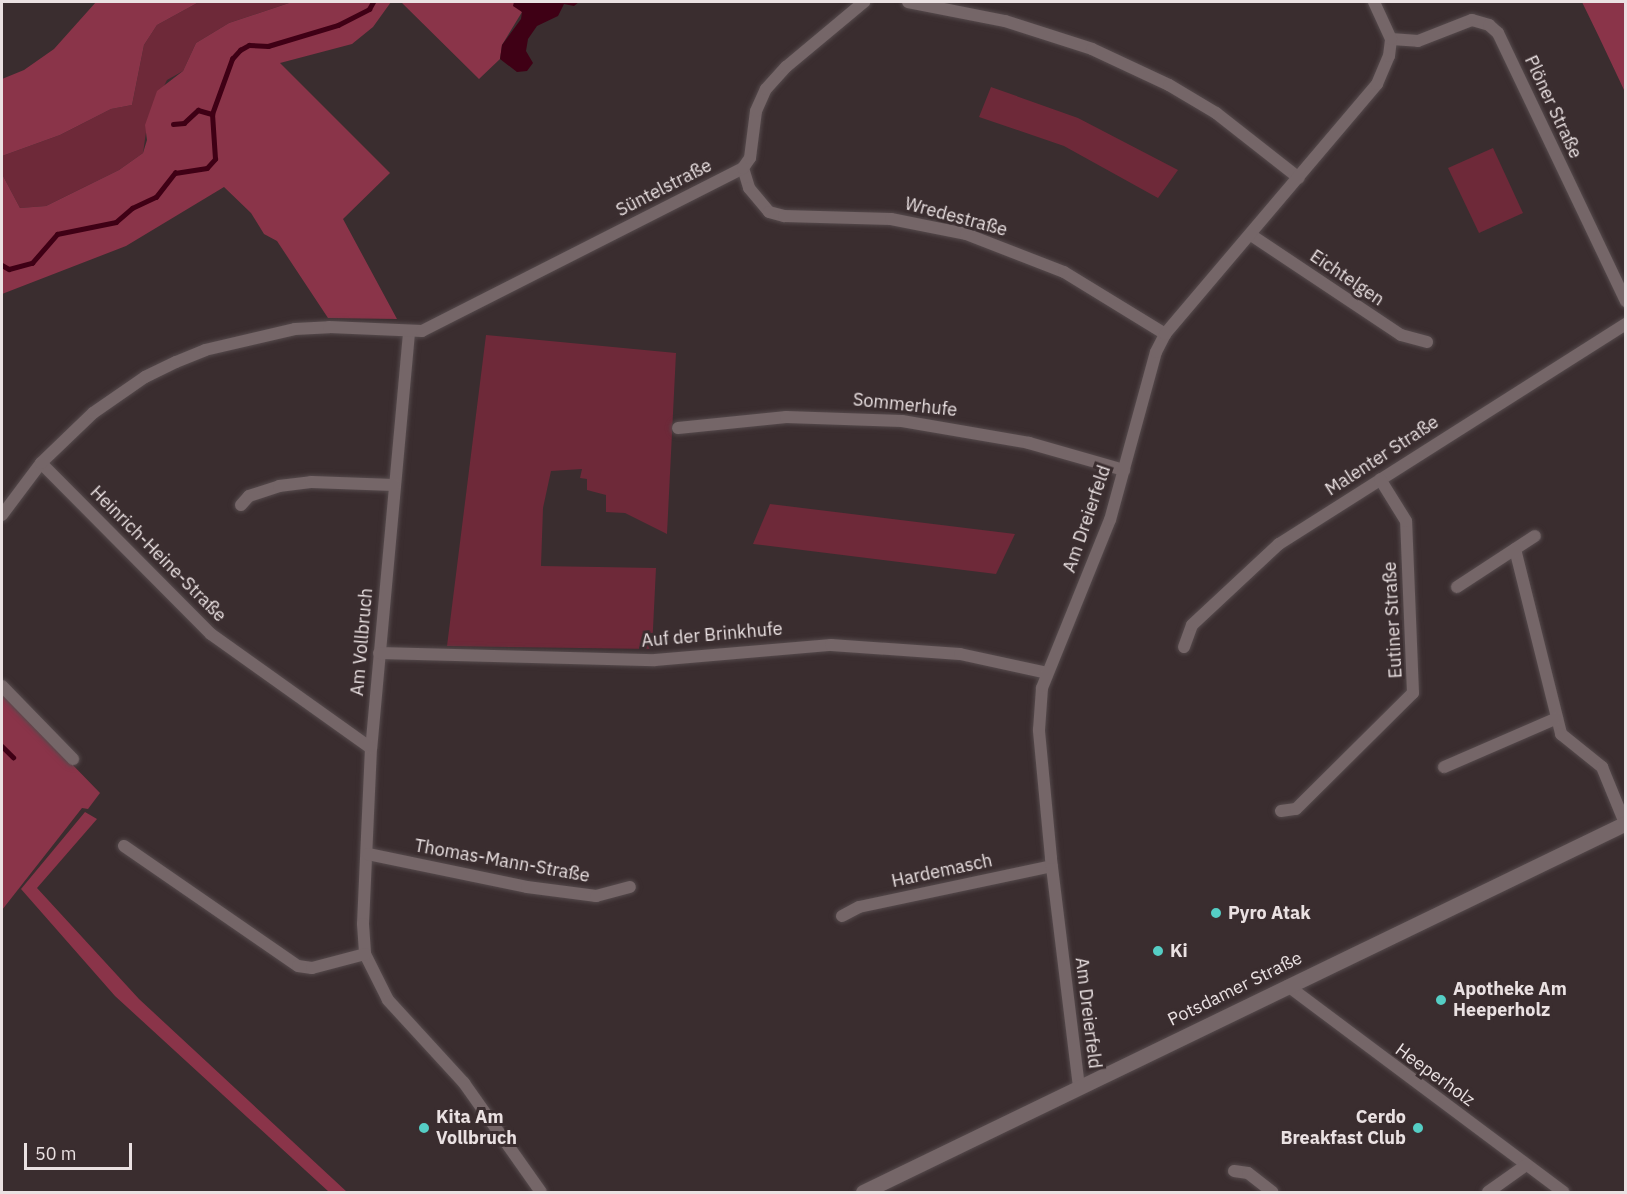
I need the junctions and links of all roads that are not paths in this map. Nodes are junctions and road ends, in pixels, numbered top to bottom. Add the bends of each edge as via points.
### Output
1 (864, 2) edge
2 (908, 2) edge
3 (1374, 2) edge
4 (1391, 39) junction
5 (742, 168) junction
6 (1299, 178) junction
7 (1251, 235) junction
8 (1626, 301) edge
9 (1626, 324) edge
10 (409, 333) junction
11 (1165, 334) junction
12 (1427, 342) dead end
13 (678, 428) dead end
14 (41, 463) junction
15 (1124, 470) junction
16 (1380, 479) junction
17 (394, 485) junction
18 (241, 505) dead end
19 (2, 515) edge
20 (1535, 536) dead end
21 (1515, 549) junction
22 (1457, 587) dead end
23 (1184, 647) dead end
24 (378, 653) junction
25 (1047, 673) junction
26 (2, 686) edge
27 (1557, 718) junction
28 (371, 748) junction
29 (73, 759) dead end
30 (1444, 767) dead end
31 (1281, 811) dead end
32 (1625, 823) edge
33 (124, 846) dead end
34 (368, 854) junction
35 (1052, 866) junction
36 (630, 887) dead end
37 (842, 916) dead end
38 (365, 954) junction
39 (1288, 986) junction
40 (1079, 1087) junction
41 (1526, 1165) junction
42 (1234, 1171) dead end
43 (541, 1192) edge
44 (863, 1192) edge
45 (1272, 1192) edge
46 (1488, 1192) edge
47 (1563, 1192) edge

1 - 5 street via 786,67 766,89 756,111 750,158
2 - 6 street via 1005,21 1092,49 1169,85 1216,113
3 - 4 street
4 - 6 street, Am Dreierfeld via 1389,56 1377,84
4 - 8 street, Plöner Straße via 1418,41 1472,20 1489,25 1498,33
5 - 10 street, Süntelstraße via 435,326
5 - 11 street, Wredestraße via 749,188 769,212 784,216 891,219 966,234 1064,272
6 - 7 street, Am Dreierfeld
7 - 11 street, Am Dreierfeld
7 - 12 street, Eichtelgen via 1401,335
9 - 16 street, Malenter Straße
10 - 14 street via 318,327 264,334 206,350 121,393 93,413
10 - 17 street, Am Vollbruch
11 - 15 street, Am Dreierfeld via 1153,362
13 - 15 street, Sommerhufe via 786,417 902,422 1029,443
14 - 19 street
14 - 28 street, Heinrich-Heine-Straße via 212,634
15 - 25 street, Am Dreierfeld via 1098,551
16 - 23 street, Malenter Straße via 1270,551 1192,626
16 - 31 street, Eutiner Straße via 1406,521 1413,693 1296,809
17 - 18 street via 311,482 279,486 249,496
17 - 24 street, Am Vollbruch
20 - 21 street
21 - 22 street
21 - 27 street
24 - 25 street, Auf der Brinkhufe via 655,660 843,645 960,654
24 - 28 street, Am Vollbruch
25 - 35 street, Am Dreierfeld via 1040,705 1040,730
26 - 29 street
27 - 30 street
27 - 32 street via 1561,734 1602,767
28 - 34 street, Am Vollbruch
32 - 39 street, Potsdamer Straße
33 - 38 street via 298,966 312,968
34 - 36 street, Thomas-Mann-Straße via 527,887 596,896
34 - 38 street, Am Vollbruch
35 - 37 street, Hardemasch via 859,907
35 - 40 street, Am Dreierfeld
38 - 43 street, Am Vollbruch via 388,1000 464,1083
39 - 40 street, Potsdamer Straße
39 - 41 street, Heeperholz
40 - 44 street, Potsdamer Straße
41 - 46 street
41 - 47 street, Heeperholz
42 - 45 street via 1248,1173

